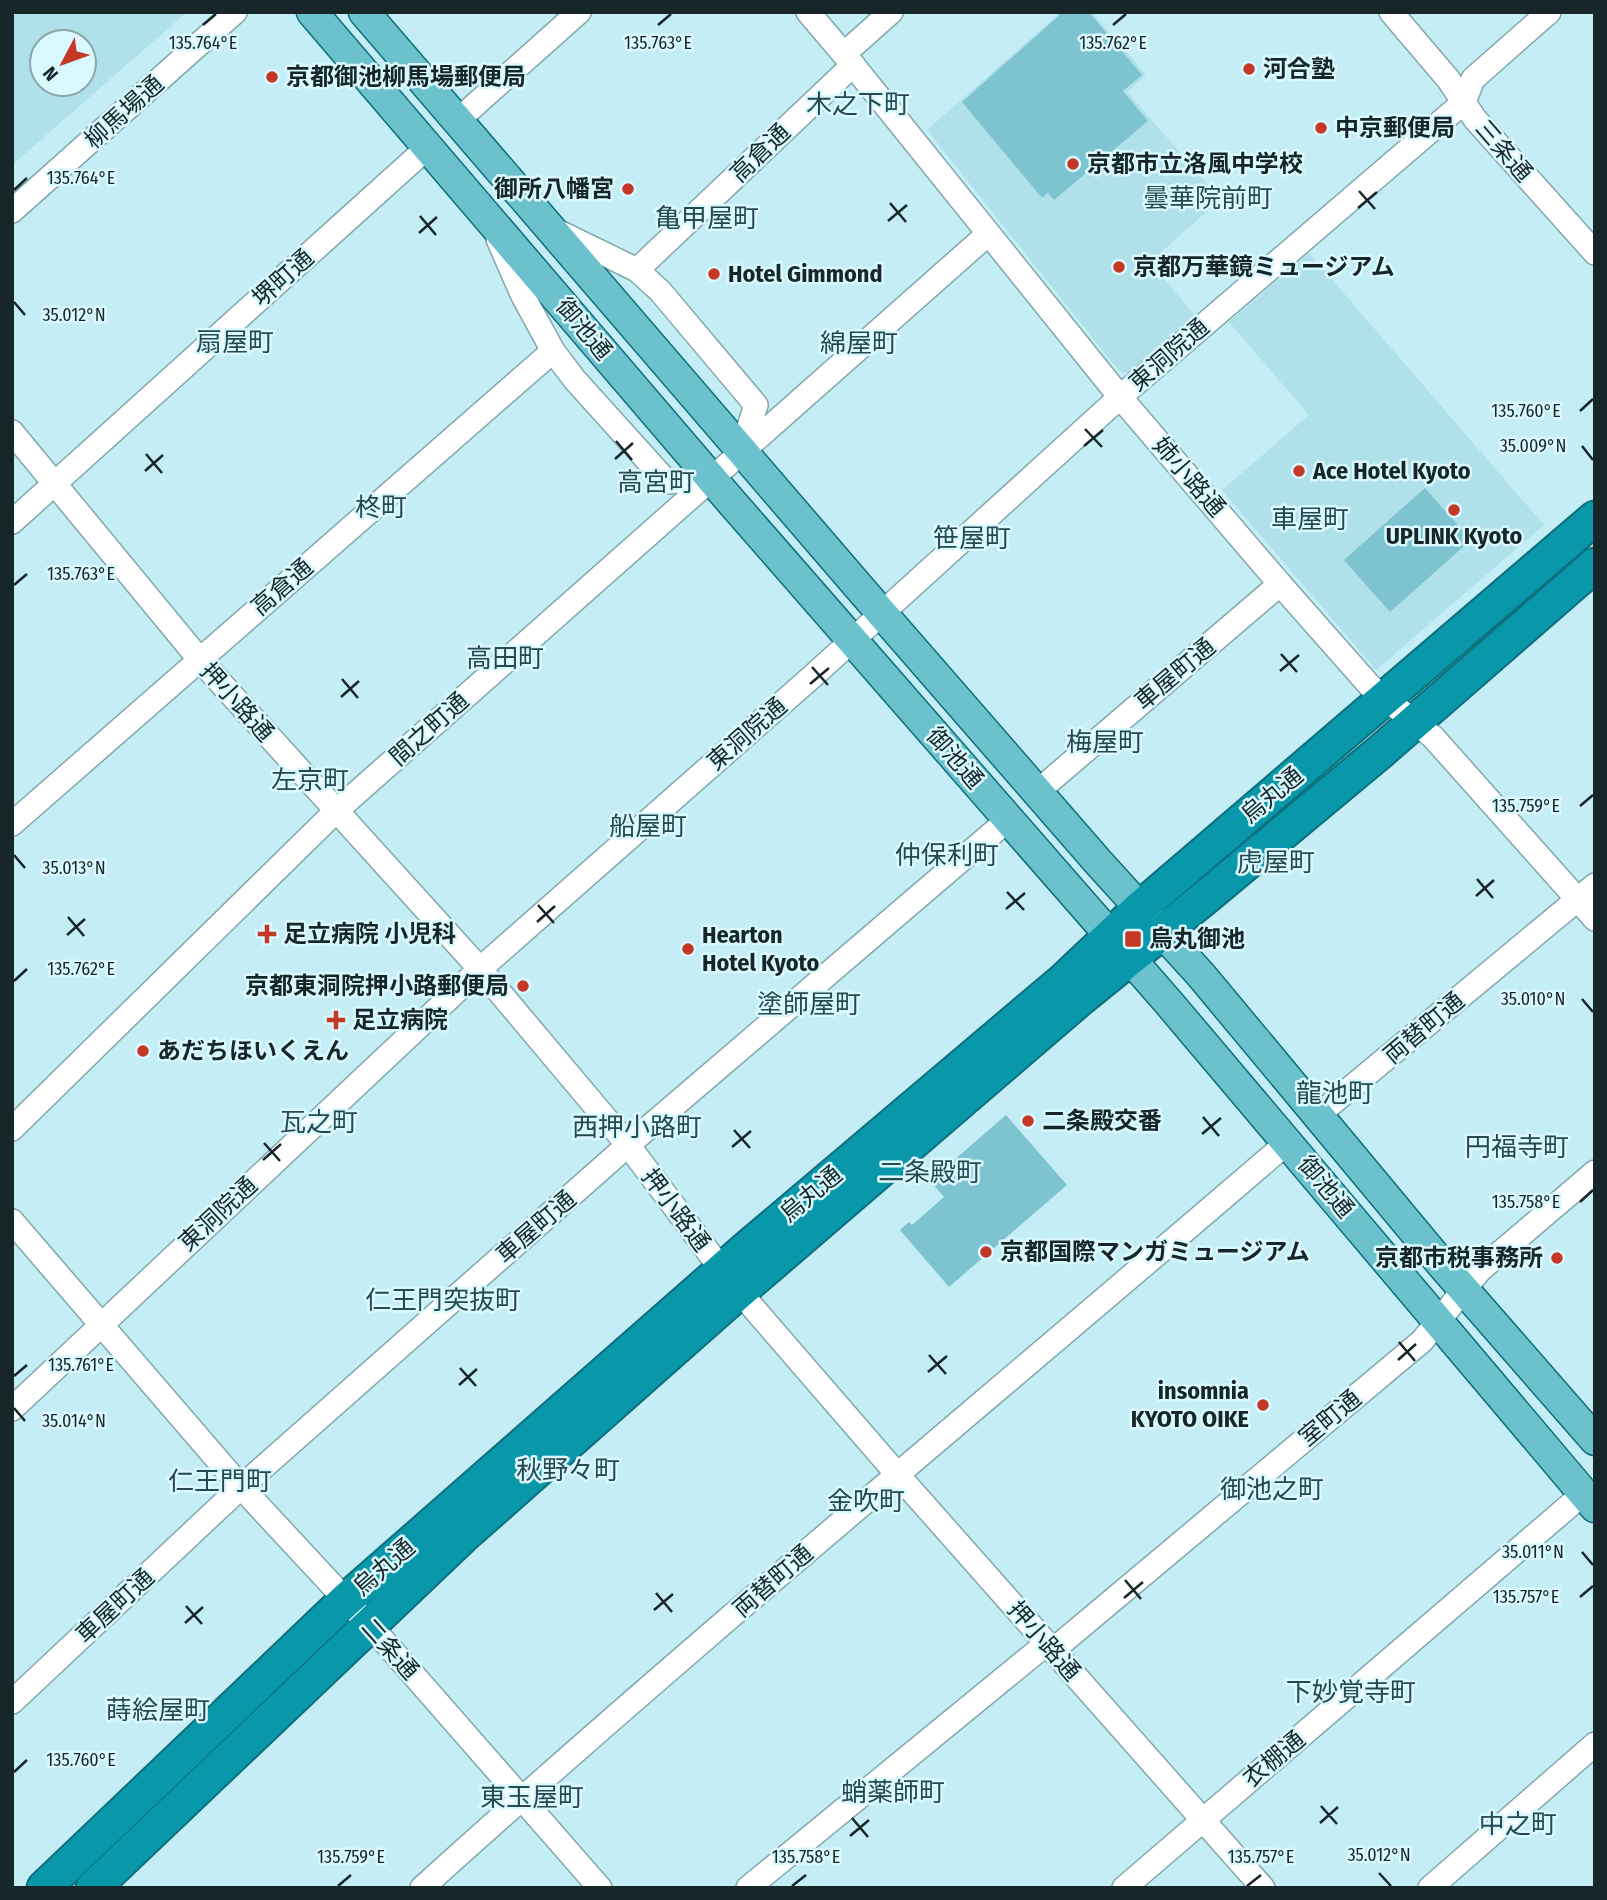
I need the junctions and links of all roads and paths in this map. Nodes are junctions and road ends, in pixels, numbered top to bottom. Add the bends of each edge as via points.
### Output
1 (235, 12) edge
2 (312, 12) edge
3 (364, 12) edge
4 (579, 12) edge
5 (808, 12) edge
6 (891, 12) edge
7 (1391, 12) edge
8 (1549, 12) edge
9 (849, 60) junction
10 (1464, 102) junction
11 (457, 121) junction
12 (428, 147) junction
13 (12, 211) edge
14 (488, 217) junction
15 (547, 226) junction
16 (988, 234) junction
17 (1595, 253) edge
18 (637, 270) junction
19 (552, 351) junction
20 (1120, 397) junction
21 (12, 432) edge
22 (742, 451) junction
23 (711, 478) junction
24 (53, 485) junction
25 (1595, 518) edge
26 (12, 522) edge
27 (1595, 565) edge
28 (1280, 584) junction
29 (882, 614) junction
30 (852, 640) junction
31 (200, 660) junction
32 (1385, 699) junction
33 (1414, 722) junction
34 (1037, 792) junction
35 (335, 812) junction
36 (1009, 820) junction
37 (12, 824) edge
38 (1587, 893) edge
39 (1140, 908) junction
40 (1595, 919) edge
41 (1162, 932) junction
42 (1120, 947) junction
43 (480, 969) junction
44 (1318, 1115) junction
45 (12, 1129) edge
46 (1288, 1142) junction
47 (628, 1145) junction
48 (1595, 1172) edge
49 (12, 1221) edge
50 (731, 1281) junction
51 (1464, 1290) junction
52 (1439, 1320) junction
53 (101, 1324) junction
54 (12, 1409) edge
55 (1595, 1440) edge
56 (897, 1474) junction
57 (242, 1487) junction
58 (1589, 1500) edge
59 (346, 1601) junction
60 (369, 1625) junction
61 (1049, 1647) junction
62 (12, 1702) edge
63 (1595, 1744) edge
64 (520, 1799) junction
65 (1202, 1819) junction
66 (44, 1888) edge
67 (93, 1888) edge
68 (422, 1888) edge
69 (600, 1888) edge
70 (748, 1888) edge
71 (1124, 1888) edge
72 (1263, 1888) edge
73 (1430, 1888) edge

1 - 13 street, 柳馬場通
2 - 12 main road, 御池通
3 - 11 main road, 御池通
4 - 11 street
5 - 9 street, 姉小路通
6 - 9 street, 高倉通
7 - 10 street, 三条通
8 - 10 street, 東洞院通 via 1473,79
9 - 16 street, 姉小路通
9 - 18 street, 高倉通
10 - 17 street, 三条通
10 - 20 street, 東洞院通
11 - 15 main road, 御池通
12 - 14 main road, 御池通
12 - 24 street, 堺町通
14 - 19 street
14 - 23 main road, 御池通
15 - 18 street
15 - 22 main road, 御池通
16 - 20 street, 姉小路通
16 - 22 street, 間之町通
18 - 22 street via 756,405
19 - 23 street via 667,482
19 - 31 street, 高倉通
20 - 28 street, 姉小路通
20 - 29 street, 東洞院通
21 - 24 street, 押小路通
22 - 23 street, 間之町通
22 - 29 main road, 御池通
23 - 30 main road, 御池通
23 - 35 street, 間之町通
24 - 26 street, 堺町通
24 - 31 street, 押小路通
25 - 32 highway, 烏丸通
27 - 33 highway, 烏丸通
28 - 32 street, 姉小路通
28 - 34 street, 車屋町通
29 - 30 street, 東洞院通
29 - 34 main road, 御池通
30 - 36 main road, 御池通
30 - 43 street, 東洞院通
31 - 35 street, 押小路通
31 - 37 street, 高倉通
32 - 33 street, 姉小路通
32 - 39 highway, 烏丸通
33 - 38 street, 姉小路通
33 - 41 highway, 烏丸通
34 - 39 main road, 御池通
35 - 43 street, 押小路通
35 - 45 street, 間之町通
36 - 42 main road, 御池通
36 - 47 street, 車屋町通
38 - 40 street, 姉小路通
38 - 44 street, 両替町通
39 - 41 main road, 御池通
39 - 42 highway, 烏丸通
41 - 42 highway, 烏丸通
41 - 44 main road, 御池通
42 - 46 main road, 御池通
42 - 50 highway, 烏丸通 via 1065,979
43 - 47 street, 押小路通
43 - 53 street, 東洞院通
44 - 51 main road, 御池通
46 - 52 main road, 御池通
46 - 56 street, 両替町通
47 - 50 street, 押小路通
47 - 57 street, 車屋町通
48 - 51 street, 室町通 via 1480,1270
49 - 53 street, 二条通
50 - 56 street, 押小路通
50 - 59 highway, 烏丸通
50 - 60 highway, 烏丸通
51 - 52 street, 室町通
51 - 55 main road, 御池通
52 - 58 main road, 御池通
52 - 61 street, 室町通 via 1404,1357
53 - 54 street, 東洞院通
53 - 57 street, 二条通
56 - 61 street, 押小路通
56 - 64 street, 両替町通
57 - 59 street, 二条通
57 - 62 street, 車屋町通
58 - 65 street, 衣棚通
59 - 60 street, 二条通
59 - 66 highway, 烏丸通
60 - 64 street, 二条通
60 - 67 highway, 烏丸通
61 - 65 street, 押小路通
61 - 70 street, 室町通
63 - 73 street
64 - 68 street, 両替町通
64 - 69 street, 二条通
65 - 71 street, 衣棚通
65 - 72 street, 押小路通

